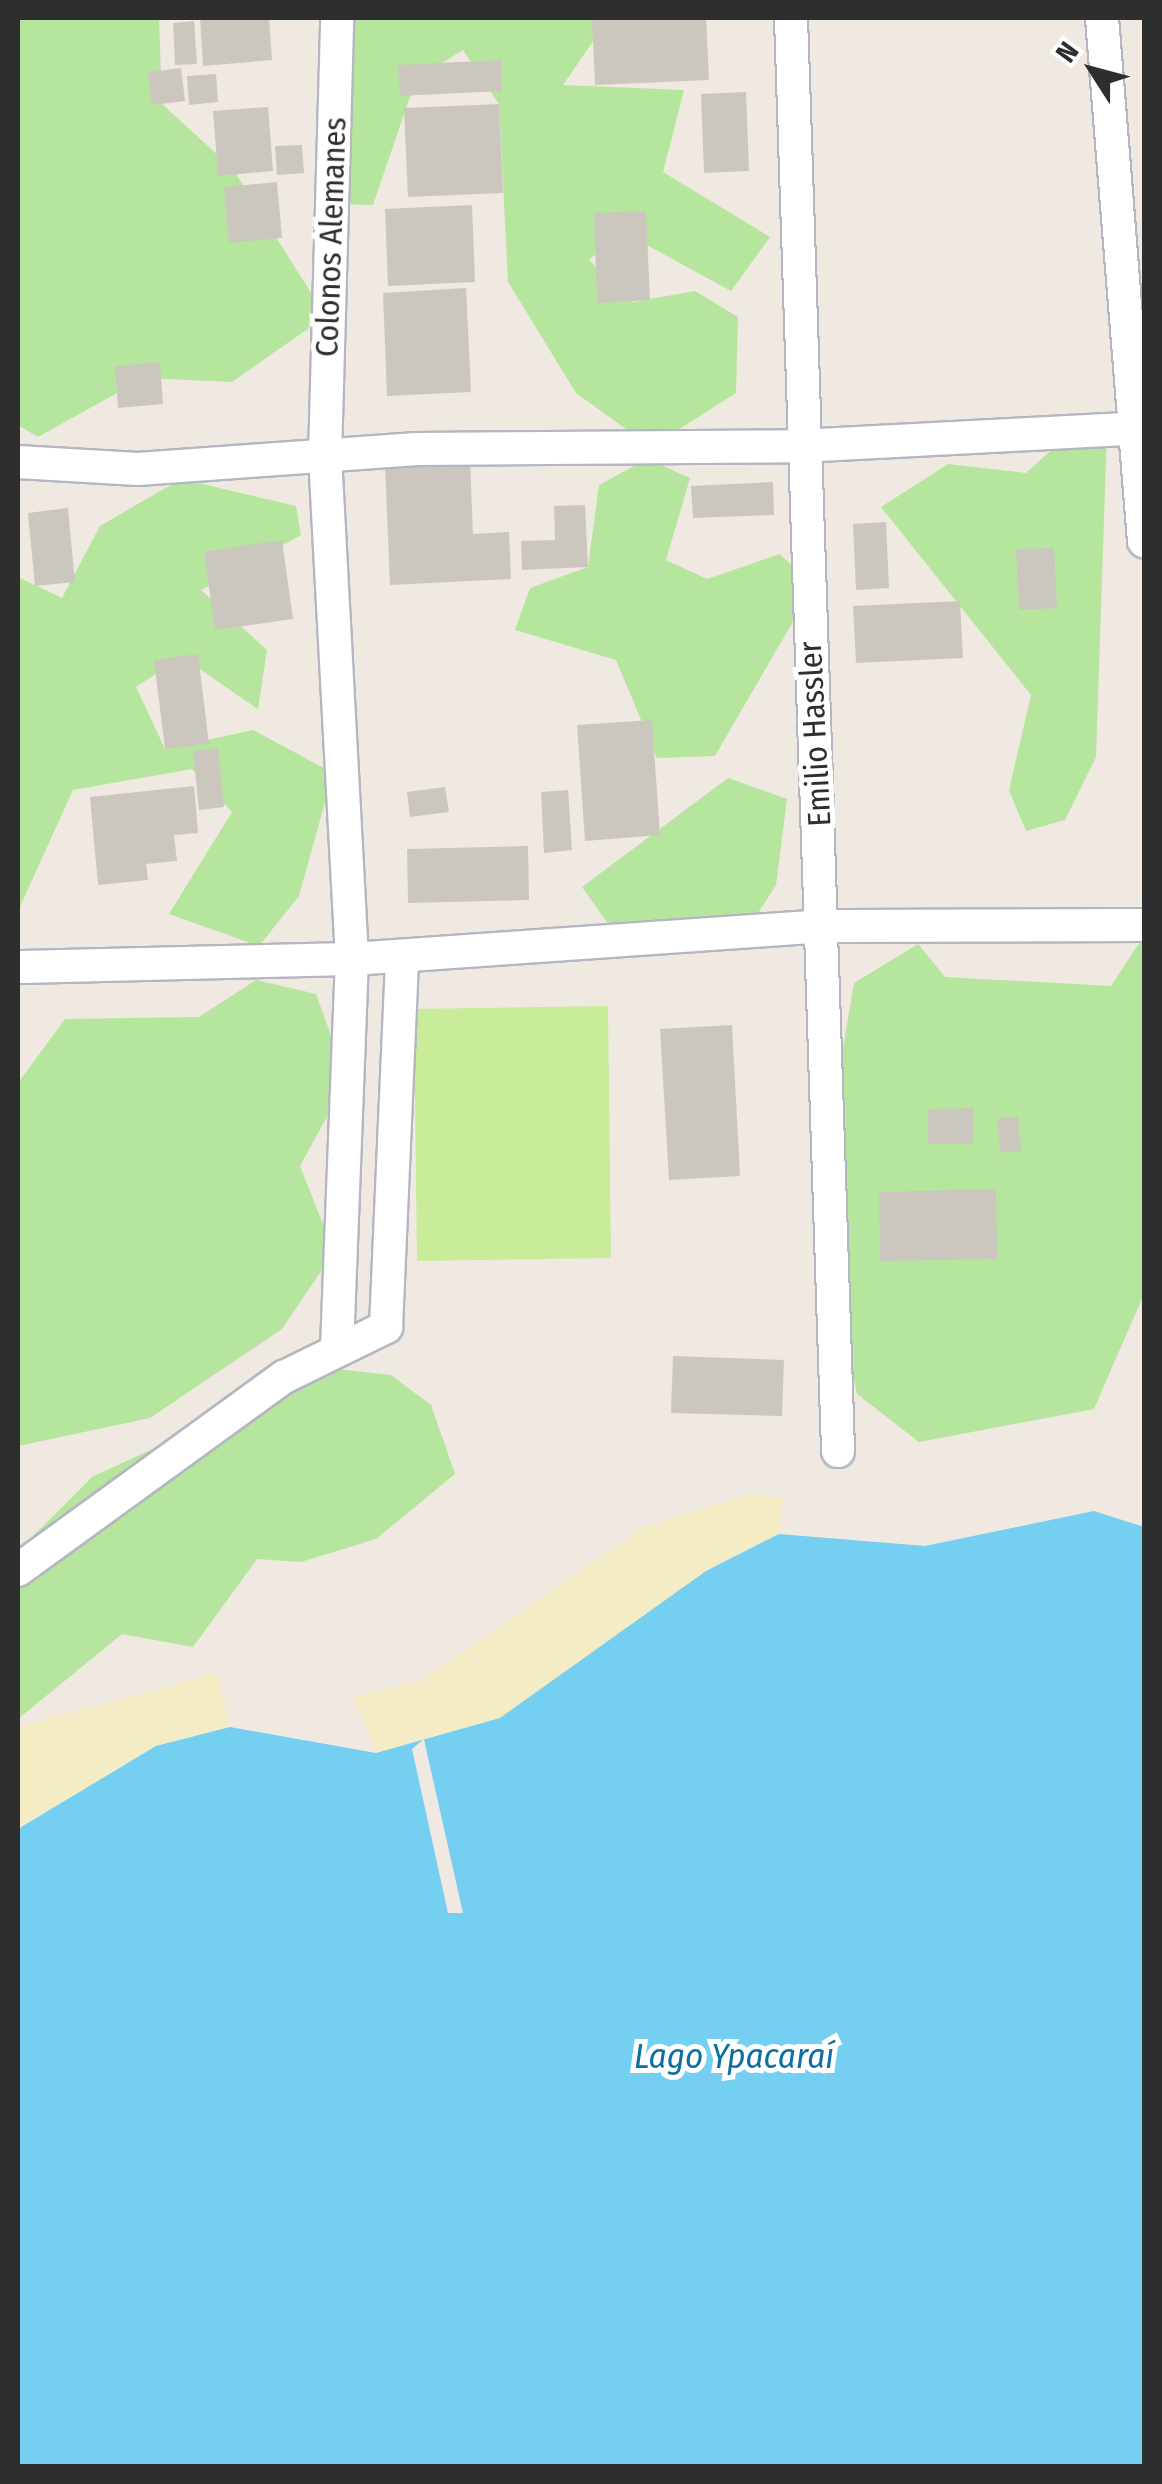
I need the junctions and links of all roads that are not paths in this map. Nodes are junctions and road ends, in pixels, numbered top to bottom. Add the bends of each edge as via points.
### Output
1 (338, 18) edge
2 (791, 18) edge
3 (1102, 18) edge
4 (1142, 428) edge
5 (801, 446) junction
6 (325, 456) junction
7 (18, 462) edge
8 (1144, 541) edge
9 (1144, 924) edge
10 (825, 926) junction
11 (352, 958) junction
12 (402, 959) junction
13 (18, 966) edge
14 (337, 1348) junction
15 (838, 1450) dead end
16 (18, 1570) edge

1 - 6 street, Colonos Alemanes
2 - 5 street, Emilio Hassler
3 - 4 street
4 - 5 street
4 - 8 street
5 - 6 street
5 - 10 street, Emilio Hassler
6 - 7 street via 138,469
6 - 11 street, Colonos Alemanes
9 - 10 street
10 - 12 street
10 - 15 street, Emilio Hassler
11 - 12 street
11 - 13 street
11 - 14 street, Colonos Alemanes
12 - 14 street via 386,1327
14 - 16 street

